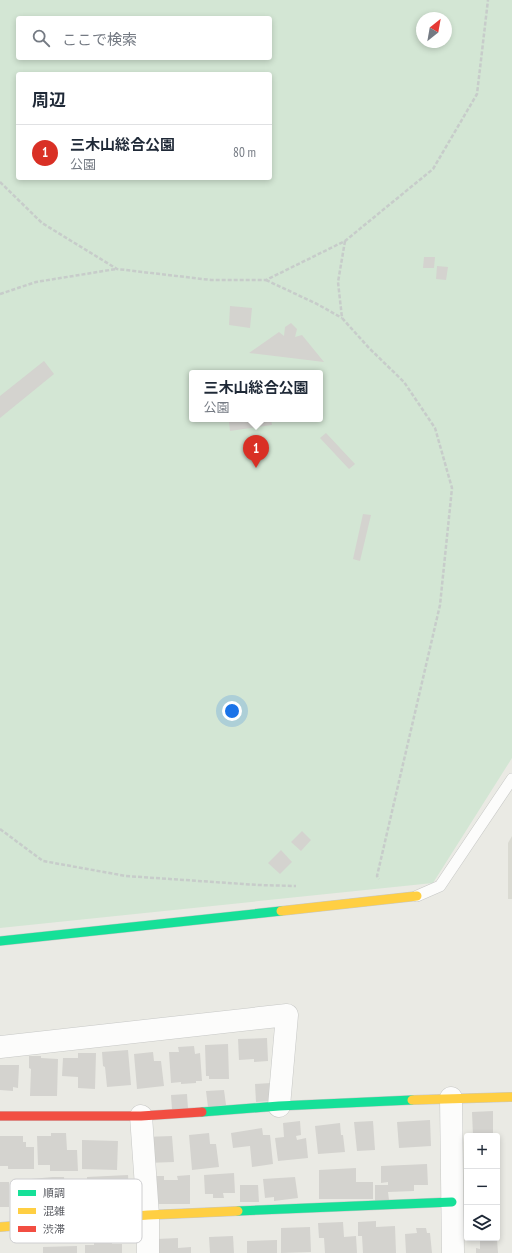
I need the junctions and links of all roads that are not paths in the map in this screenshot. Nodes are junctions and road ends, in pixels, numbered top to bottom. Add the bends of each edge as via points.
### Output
1 (512, 779) edge
2 (417, 896) joint
3 (0, 941) edge
4 (0, 1047) edge
5 (512, 1096) edge
6 (451, 1098) junction
7 (279, 1106) junction
8 (0, 1116) edge
9 (141, 1116) junction
10 (452, 1202) junction
11 (142, 1215) edge
12 (148, 1215) junction
13 (10, 1226) edge
14 (0, 1227) edge
15 (148, 1253) edge
16 (453, 1253) edge

1 - 2 lane via 440,886
2 - 3 street
4 - 7 street via 287,1015
5 - 6 street
6 - 7 street
6 - 10 street
7 - 9 street
8 - 9 street
9 - 12 street
10 - 12 street
10 - 16 street
11 - 12 street
12 - 15 street
13 - 14 street

